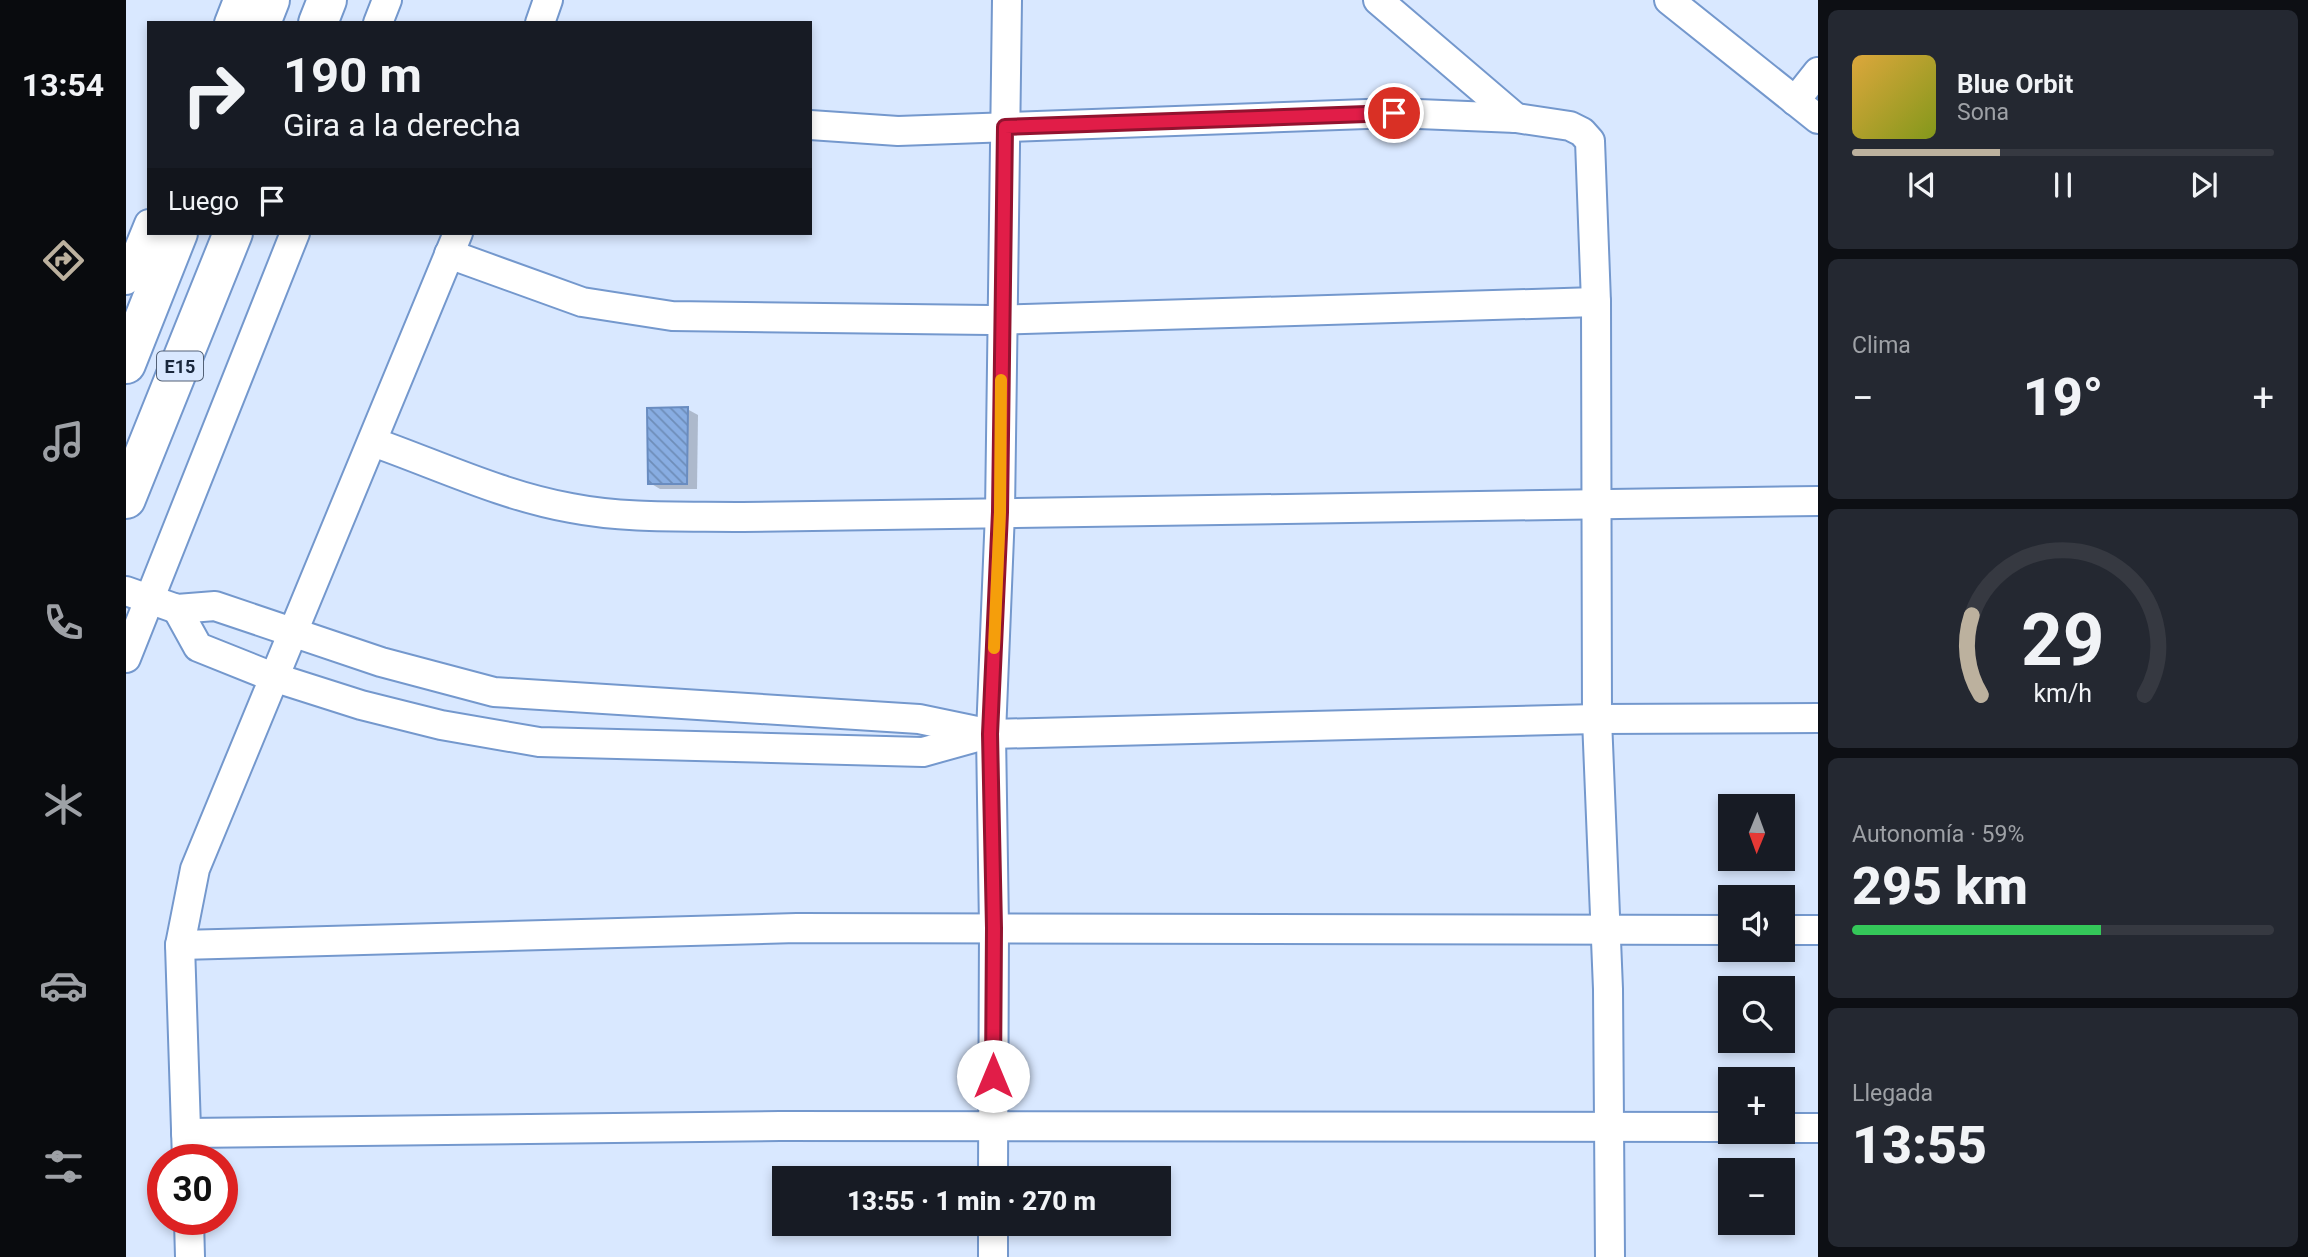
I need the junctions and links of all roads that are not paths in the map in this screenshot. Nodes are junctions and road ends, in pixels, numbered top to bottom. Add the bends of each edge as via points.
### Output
1 (238, 0) edge
2 (270, 0) edge
3 (327, 0) edge
4 (387, 0) edge
5 (548, 0) edge
6 (1007, 0) edge
7 (1378, 0) edge
8 (1669, 0) edge
9 (230, 21) edge
10 (262, 21) edge
11 (319, 21) edge
12 (379, 21) edge
13 (541, 21) edge
14 (1818, 72) edge
15 (1795, 101) junction
16 (1516, 118) junction
17 (1818, 119) edge
18 (812, 125) edge
19 (1005, 127) junction
20 (147, 229) edge
21 (177, 235) edge
22 (232, 235) edge
23 (294, 235) edge
24 (454, 244) edge
25 (126, 280) edge
26 (1595, 302) junction
27 (1002, 320) junction
28 (126, 364) edge
29 (373, 442) junction
30 (126, 499) edge
31 (1818, 501) edge
32 (1596, 506) junction
33 (1000, 512) junction
34 (138, 595) edge
35 (177, 609) junction
36 (291, 632) junction
37 (126, 658) edge
38 (273, 677) junction
39 (1818, 718) edge
40 (1597, 719) junction
41 (990, 734) junction
42 (994, 928) junction
43 (1605, 929) junction
44 (1718, 929) edge
45 (1795, 930) edge
46 (1818, 930) edge
47 (180, 945) junction
48 (1609, 1125) junction
49 (992, 1126) junction
50 (1718, 1127) edge
51 (1795, 1128) edge
52 (1818, 1128) edge
53 (186, 1144) edge
54 (238, 1145) edge
55 (993, 1166) edge
56 (189, 1235) edge
57 (993, 1236) edge
58 (190, 1257) edge
59 (993, 1257) edge
60 (1610, 1257) edge

1 - 9 street
2 - 10 highway
3 - 11 highway
4 - 12 street
5 - 13 street
6 - 19 street
7 - 16 street
8 - 15 street
14 - 15 street
15 - 17 street
16 - 19 street via 1394,113
16 - 26 street via 1570,126 1590,141
18 - 19 street via 898,131
19 - 27 street
20 - 25 street
21 - 28 highway, E15
22 - 30 highway, E15
23 - 34 street
24 - 27 street via 582,302 673,316
24 - 29 street
26 - 27 street
26 - 32 street
27 - 33 street
29 - 33 street via 519,495 572,509 743,517
29 - 36 street
31 - 32 street
32 - 33 street
32 - 40 street
33 - 41 street
34 - 35 street
34 - 37 street
35 - 36 street via 215,606
35 - 38 street via 198,647
36 - 38 street
36 - 41 street via 494,692 919,719
38 - 41 street via 442,725 539,742 923,752
38 - 47 street via 195,869
39 - 40 street
40 - 41 street
40 - 43 street
41 - 42 street
42 - 43 street
42 - 47 street via 797,928
42 - 49 street
43 - 44 street
43 - 48 street
45 - 46 street
47 - 53 street
48 - 49 street
48 - 50 street
48 - 60 street
49 - 54 street via 780,1126
49 - 55 street
51 - 52 street
56 - 58 street
57 - 59 street

